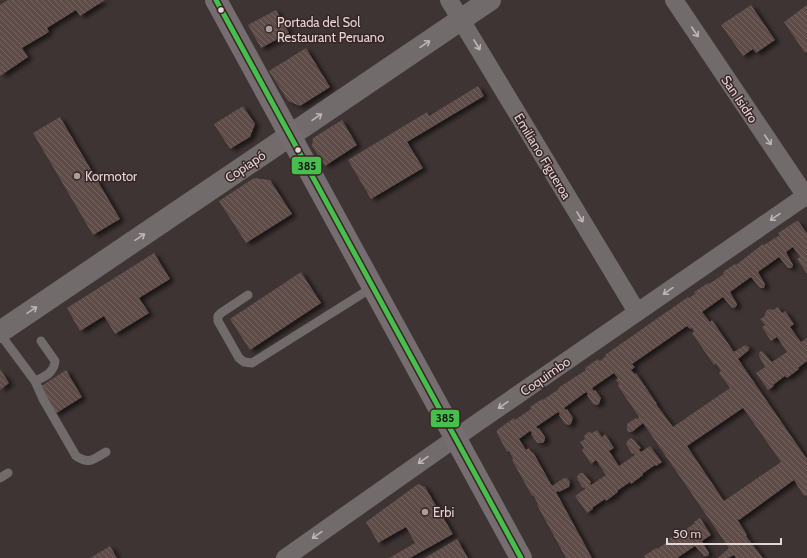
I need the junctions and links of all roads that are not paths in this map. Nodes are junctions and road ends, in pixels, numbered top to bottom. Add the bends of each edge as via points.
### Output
1 (216, 0) edge
2 (449, 0) edge
3 (490, 0) edge
4 (674, 0) edge
5 (461, 20) junction
6 (290, 135) junction
7 (807, 196) edge
8 (373, 287) junction
9 (248, 295) dead end
10 (637, 312) junction
11 (0, 333) edge
12 (40, 341) dead end
13 (34, 381) junction
14 (455, 438) junction
15 (106, 452) dead end
16 (285, 558) edge
17 (521, 558) edge

1 - 6 main road
2 - 5 street, Emiliano Figueroa
3 - 5 street, Copiapó
4 -> 7 street, San Isidro
6 -> 5 street, Copiapó
5 -> 10 street, Emiliano Figueroa
6 - 8 main road
11 -> 6 street, Copiapó
7 -> 10 street, Coquimbo
8 - 9 lane via 252,363 239,358 218,321 221,313
8 - 14 main road
10 -> 14 street, Coquimbo
11 - 13 lane
12 - 13 lane via 55,362 48,375
13 - 15 lane via 76,456 84,461 91,461
14 -> 16 street, Coquimbo
14 - 17 main road

